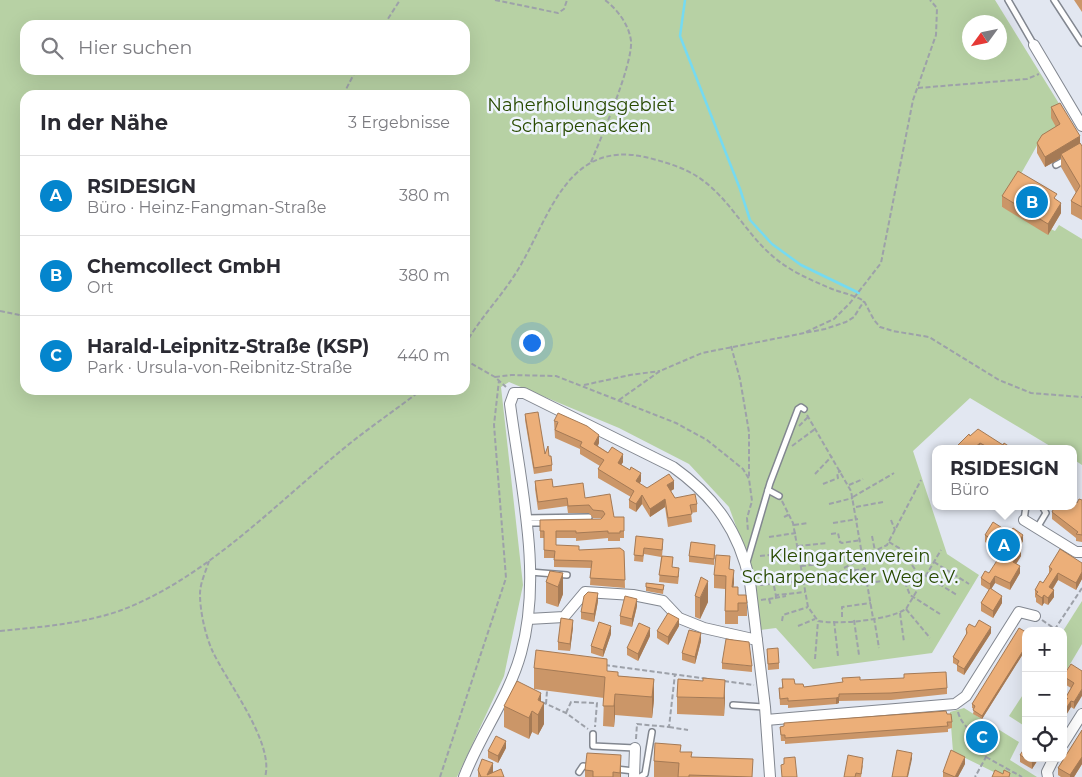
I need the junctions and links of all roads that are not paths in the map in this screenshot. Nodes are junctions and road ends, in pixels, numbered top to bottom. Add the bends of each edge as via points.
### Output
1 (1008, 0) edge
2 (1054, 0) edge
3 (1082, 43) edge
4 (1034, 45) joint
5 (1082, 126) edge
6 (1075, 154) edge
7 (1056, 165) dead end
8 (804, 409) road end
9 (768, 490) junction
10 (779, 496) road end
11 (1025, 510) edge
12 (1044, 510) edge
13 (525, 520) junction
14 (590, 520) edge
15 (1024, 520) joint
16 (1037, 528) junction
17 (1082, 552) edge
18 (746, 565) junction
19 (530, 572) junction
20 (567, 575) dead end
21 (1035, 616) road end
22 (528, 619) junction
23 (757, 640) junction
24 (733, 705) dead end
25 (765, 707) junction
26 (1082, 714) edge
27 (766, 720) junction
28 (652, 732) dead end
29 (593, 734) road end
30 (1067, 738) edge
31 (635, 748) joint
32 (1052, 762) edge
33 (600, 767) edge
34 (609, 768) edge
35 (580, 772) dead end
36 (636, 775) edge
37 (464, 777) edge
38 (770, 777) edge
39 (1048, 777) edge

1 - 4 lane
2 - 3 lane
4 - 5 street
6 - 7 lane
8 - 9 lane via 798,408
9 - 10 lane
9 - 18 lane
11 - 15 lane
12 - 16 lane via 1046,513
13 - 14 lane
13 - 18 street via 510,404 514,393 524,393 673,467 696,483 728,523
13 - 19 street
15 - 16 street
16 - 17 street via 1076,552
18 - 23 street
19 - 20 lane
19 - 22 street
21 - 27 street via 1019,612 966,696 955,704
22 - 23 street via 564,617 585,592 633,595 663,602 679,618 704,628
22 - 37 street via 521,653 508,687
23 - 25 street
24 - 25 lane
25 - 27 street
26 - 30 street
27 - 38 street
28 - 36 lane via 645,774
29 - 31 lane via 593,746
31 - 36 street
32 - 39 street
33 - 35 lane via 583,766
34 - 36 lane

